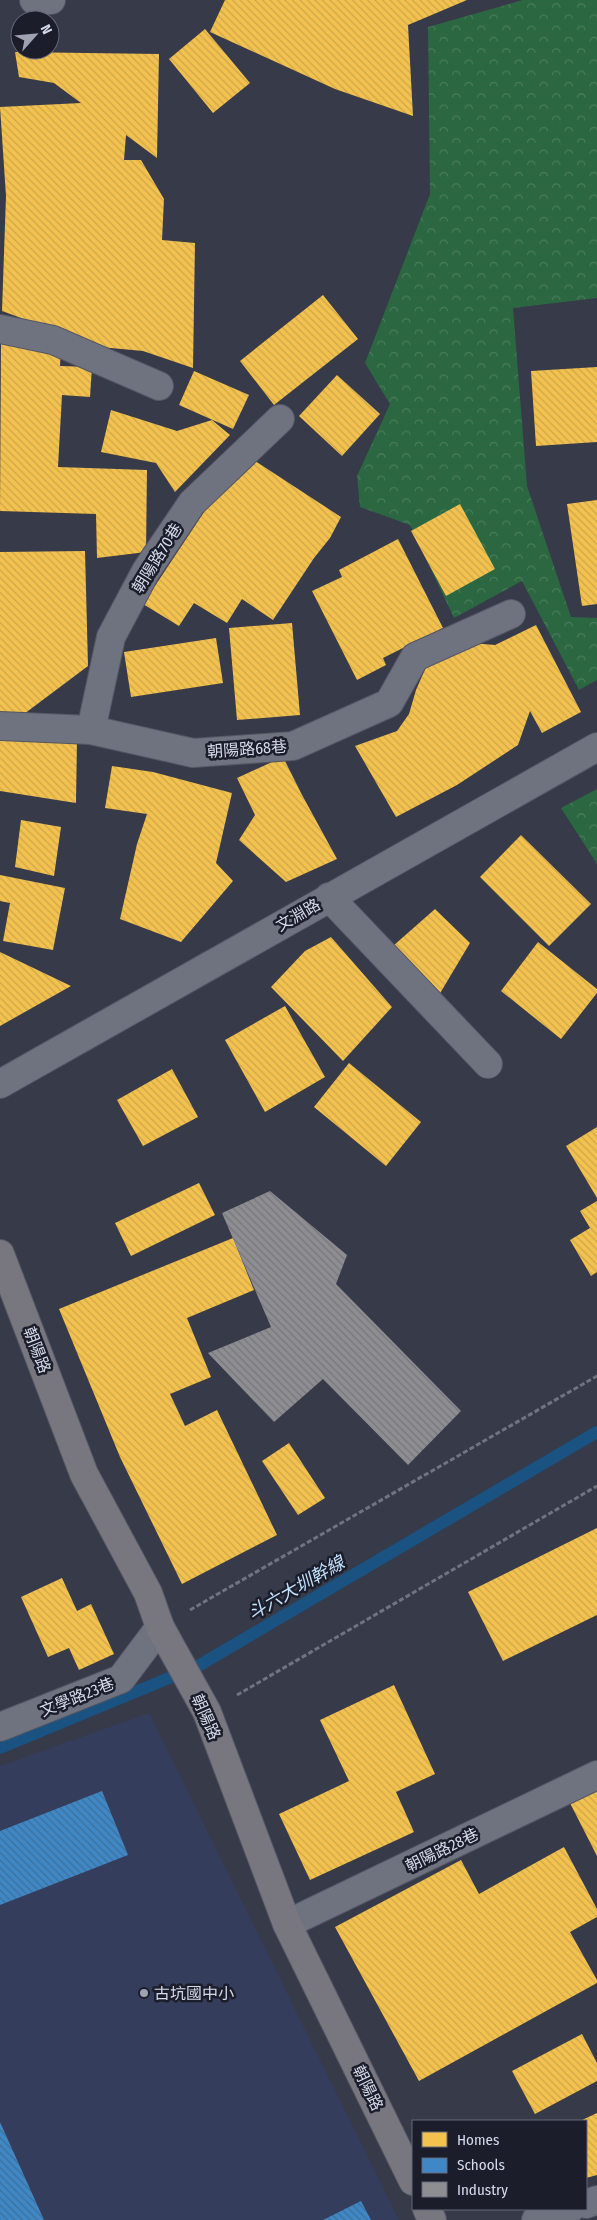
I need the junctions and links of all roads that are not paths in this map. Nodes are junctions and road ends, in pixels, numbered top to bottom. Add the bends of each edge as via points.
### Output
1 (34, 0) edge
2 (51, 0) edge
3 (0, 329) edge
4 (159, 386) dead end
5 (280, 419) dead end
6 (511, 614) dead end
7 (0, 726) edge
8 (91, 730) junction
9 (597, 747) edge
10 (329, 897) junction
11 (488, 1064) dead end
12 (0, 1084) edge
13 (0, 1254) edge
14 (160, 1627) junction
15 (0, 1727) edge
16 (597, 1775) edge
17 (287, 1924) junction
18 (412, 2179) edge
19 (567, 2210) edge
20 (536, 2220) edge

1 - 2 street
3 - 4 street via 54,340
5 - 8 street, 朝陽路70巷 via 192,503 146,571 111,637
6 - 8 street, 朝陽路68巷 via 415,657 389,703 293,746 194,753
7 - 8 street, 朝陽路68巷
9 - 10 street, 文淵路
10 - 11 street
10 - 12 street, 文淵路
13 - 14 main road, 朝陽路 via 84,1474 148,1593
14 - 15 street, 文學路23巷 via 121,1679
14 - 17 main road, 朝陽路 via 206,1712
16 - 17 street, 朝陽路28巷
17 - 18 main road, 朝陽路
19 - 20 street

